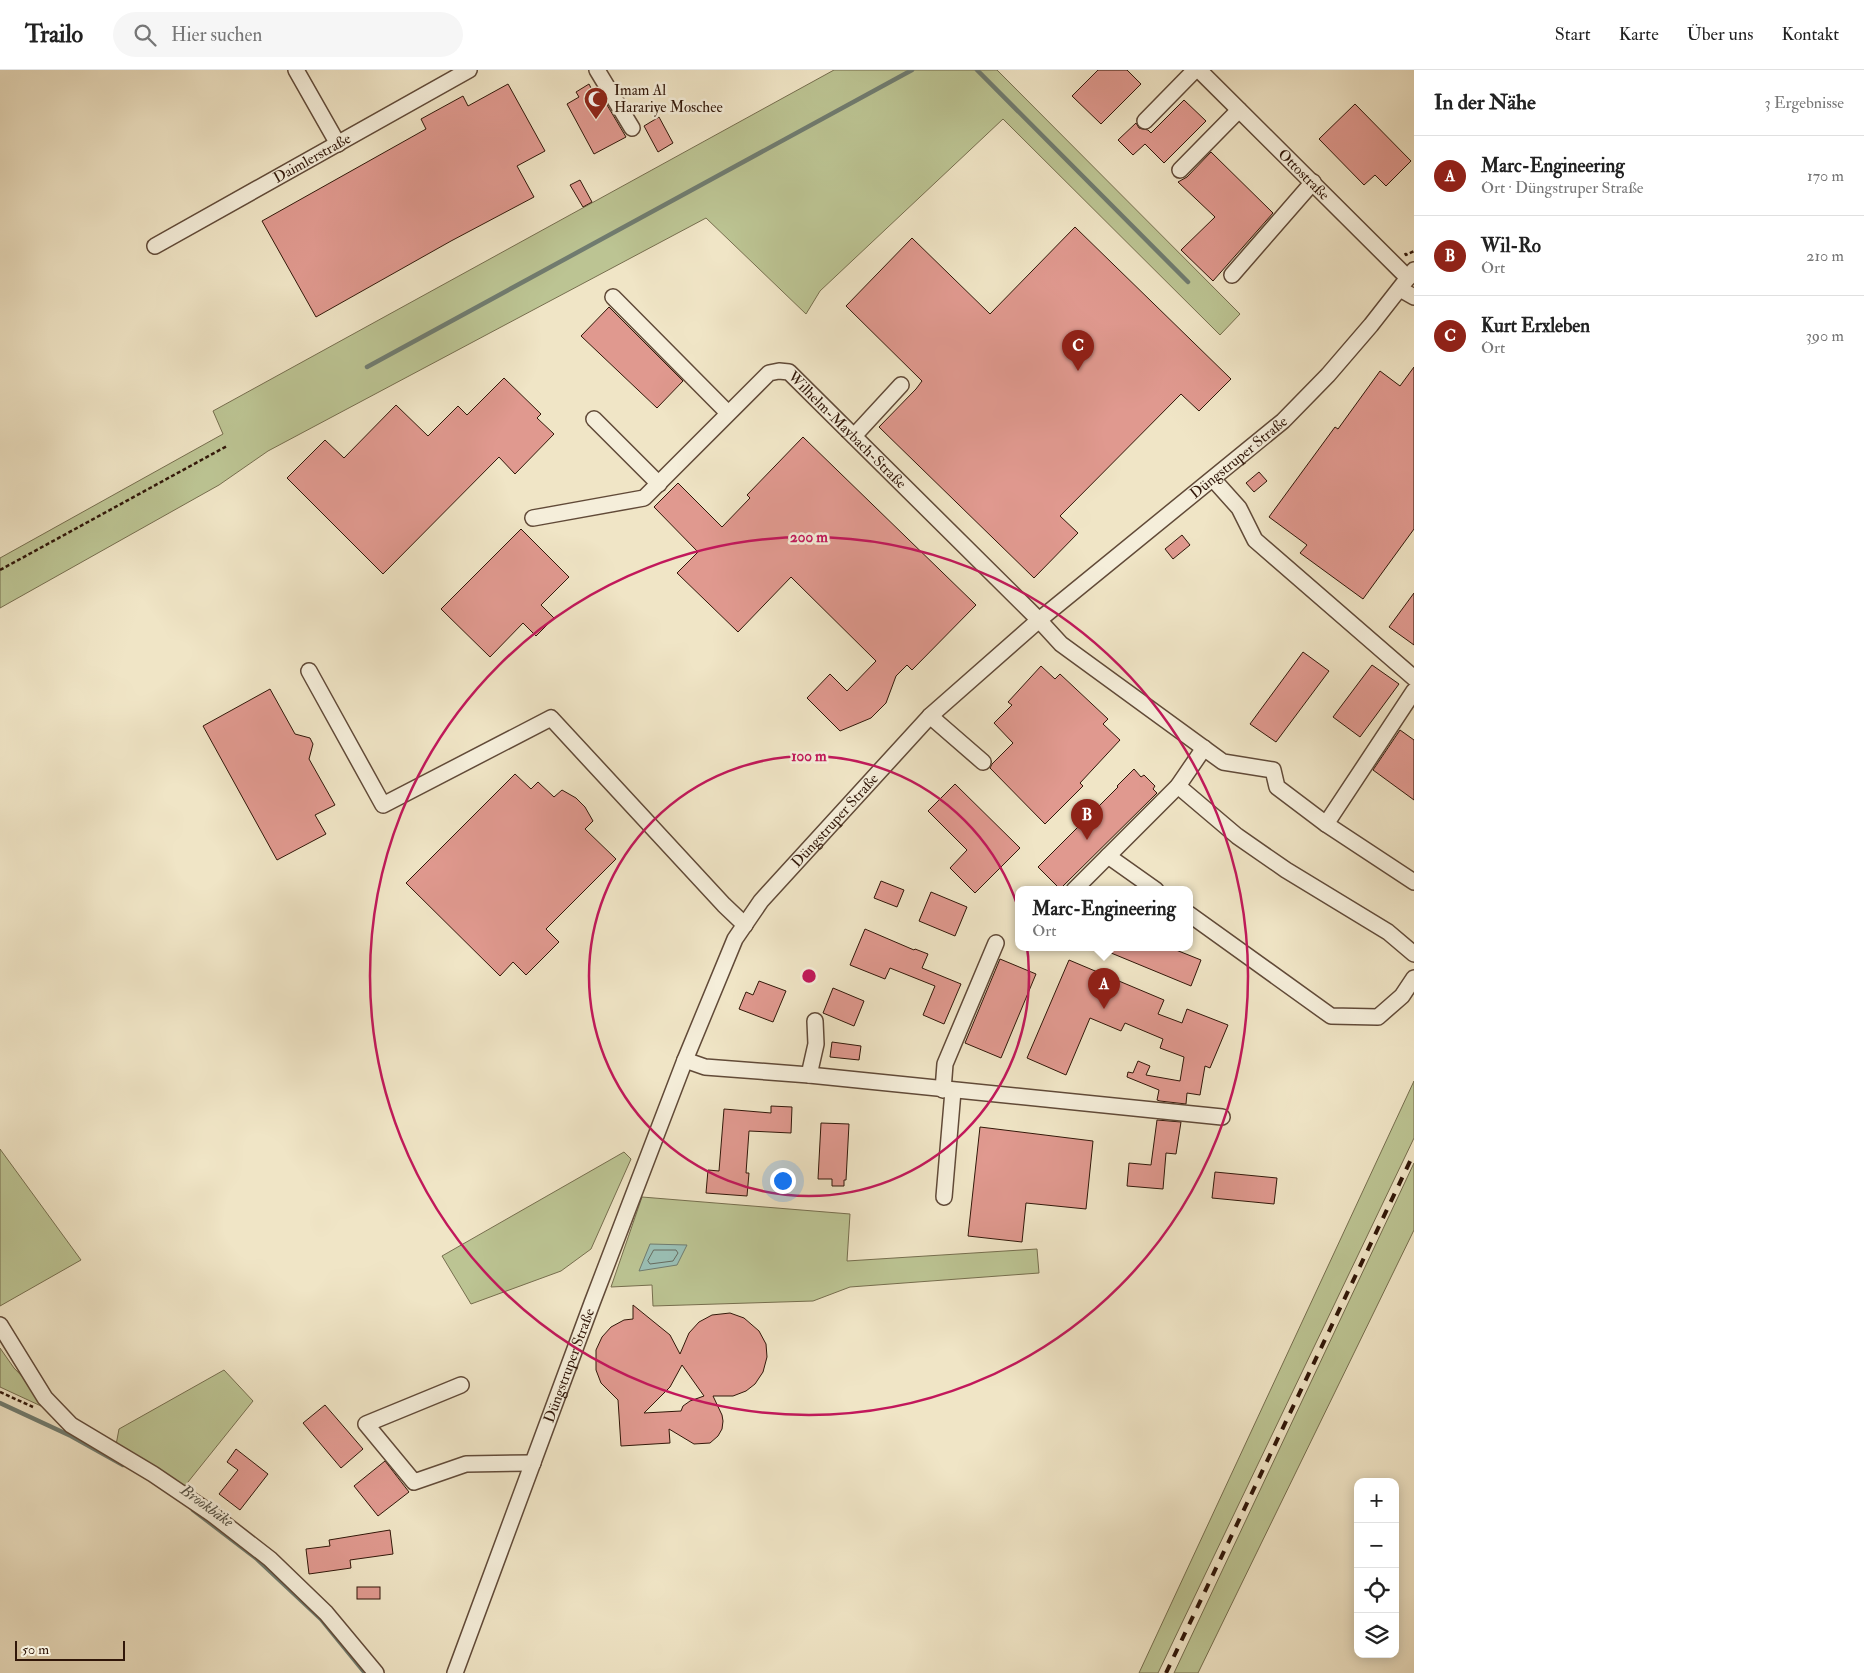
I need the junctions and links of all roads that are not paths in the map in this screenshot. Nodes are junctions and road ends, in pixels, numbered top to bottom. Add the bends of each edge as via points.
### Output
1 (296, 70) edge
2 (469, 70) edge
3 (597, 70) edge
4 (1195, 70) edge
5 (1200, 70) edge
6 (1239, 110) junction
7 (1145, 121) dead end
8 (632, 128) dead end
9 (338, 144) junction
10 (1180, 170) dead end
11 (1313, 182) junction
12 (155, 246) dead end
13 (1232, 275) dead end
14 (1407, 279) edge
15 (613, 297) dead end
16 (1414, 297) edge
17 (901, 385) dead end
18 (728, 413) junction
19 (594, 419) dead end
20 (854, 436) junction
21 (1213, 479) junction
22 (659, 484) junction
23 (533, 518) dead end
24 (1039, 620) junction
25 (309, 671) dead end
26 (1414, 678) edge
27 (1414, 691) edge
28 (930, 716) junction
29 (1204, 748) junction
30 (984, 762) dead end
31 (1178, 786) junction
32 (1326, 824) junction
33 (1108, 856) junction
34 (1414, 882) edge
35 (1078, 886) edge
36 (1150, 886) edge
37 (1193, 917) edge
38 (744, 925) junction
39 (996, 942) dead end
40 (1414, 954) edge
41 (1414, 978) edge
42 (815, 1021) dead end
43 (685, 1060) junction
44 (809, 1075) junction
45 (948, 1090) junction
46 (1222, 1118) dead end
47 (944, 1197) dead end
48 (0, 1325) edge
49 (461, 1385) dead end
50 (533, 1463) junction
51 (376, 1673) edge
52 (455, 1673) edge

1 - 9 street
2 - 9 street, Daimlerstraße
3 - 8 street
4 - 7 street
5 - 6 street, Ottostraße
6 - 10 street
6 - 11 street, Ottostraße
9 - 12 street, Daimlerstraße
11 - 13 street
11 - 14 street, Ottostraße
14 - 16 street, Ottostraße
14 - 21 street, Düngstruper Straße via 1328,375 1283,421
15 - 18 street
17 - 20 street
18 - 20 street, Wilhelm-Maybach-Straße via 769,373 789,372
18 - 22 street, Wilhelm-Maybach-Straße
19 - 22 street
20 - 24 street, Wilhelm-Maybach-Straße
21 - 24 street, Düngstruper Straße
21 - 26 street via 1239,508 1255,540
22 - 23 street, Wilhelm-Maybach-Straße via 644,498 626,503
24 - 28 street, Düngstruper Straße
24 - 29 street via 1061,644
25 - 38 street via 384,805 552,718
27 - 32 street
28 - 30 street
28 - 38 street, Düngstruper Straße via 761,902
29 - 31 street
29 - 32 street via 1223,762 1273,770 1277,787
31 - 33 street
31 - 40 street via 1237,836 1388,932
32 - 34 street
33 - 35 street
33 - 36 street
37 - 41 street via 1331,1016 1378,1017 1402,996
38 - 43 street, Düngstruper Straße via 735,939
39 - 45 street via 945,1064
42 - 44 street via 816,1044
43 - 44 street via 705,1067
43 - 50 street, Düngstruper Straße
44 - 45 street
45 - 46 street
45 - 47 street
48 - 51 street via 45,1398 71,1425 153,1474 270,1559 326,1613
49 - 50 street via 366,1424 414,1482 466,1464
50 - 52 street, Düngstruper Straße

